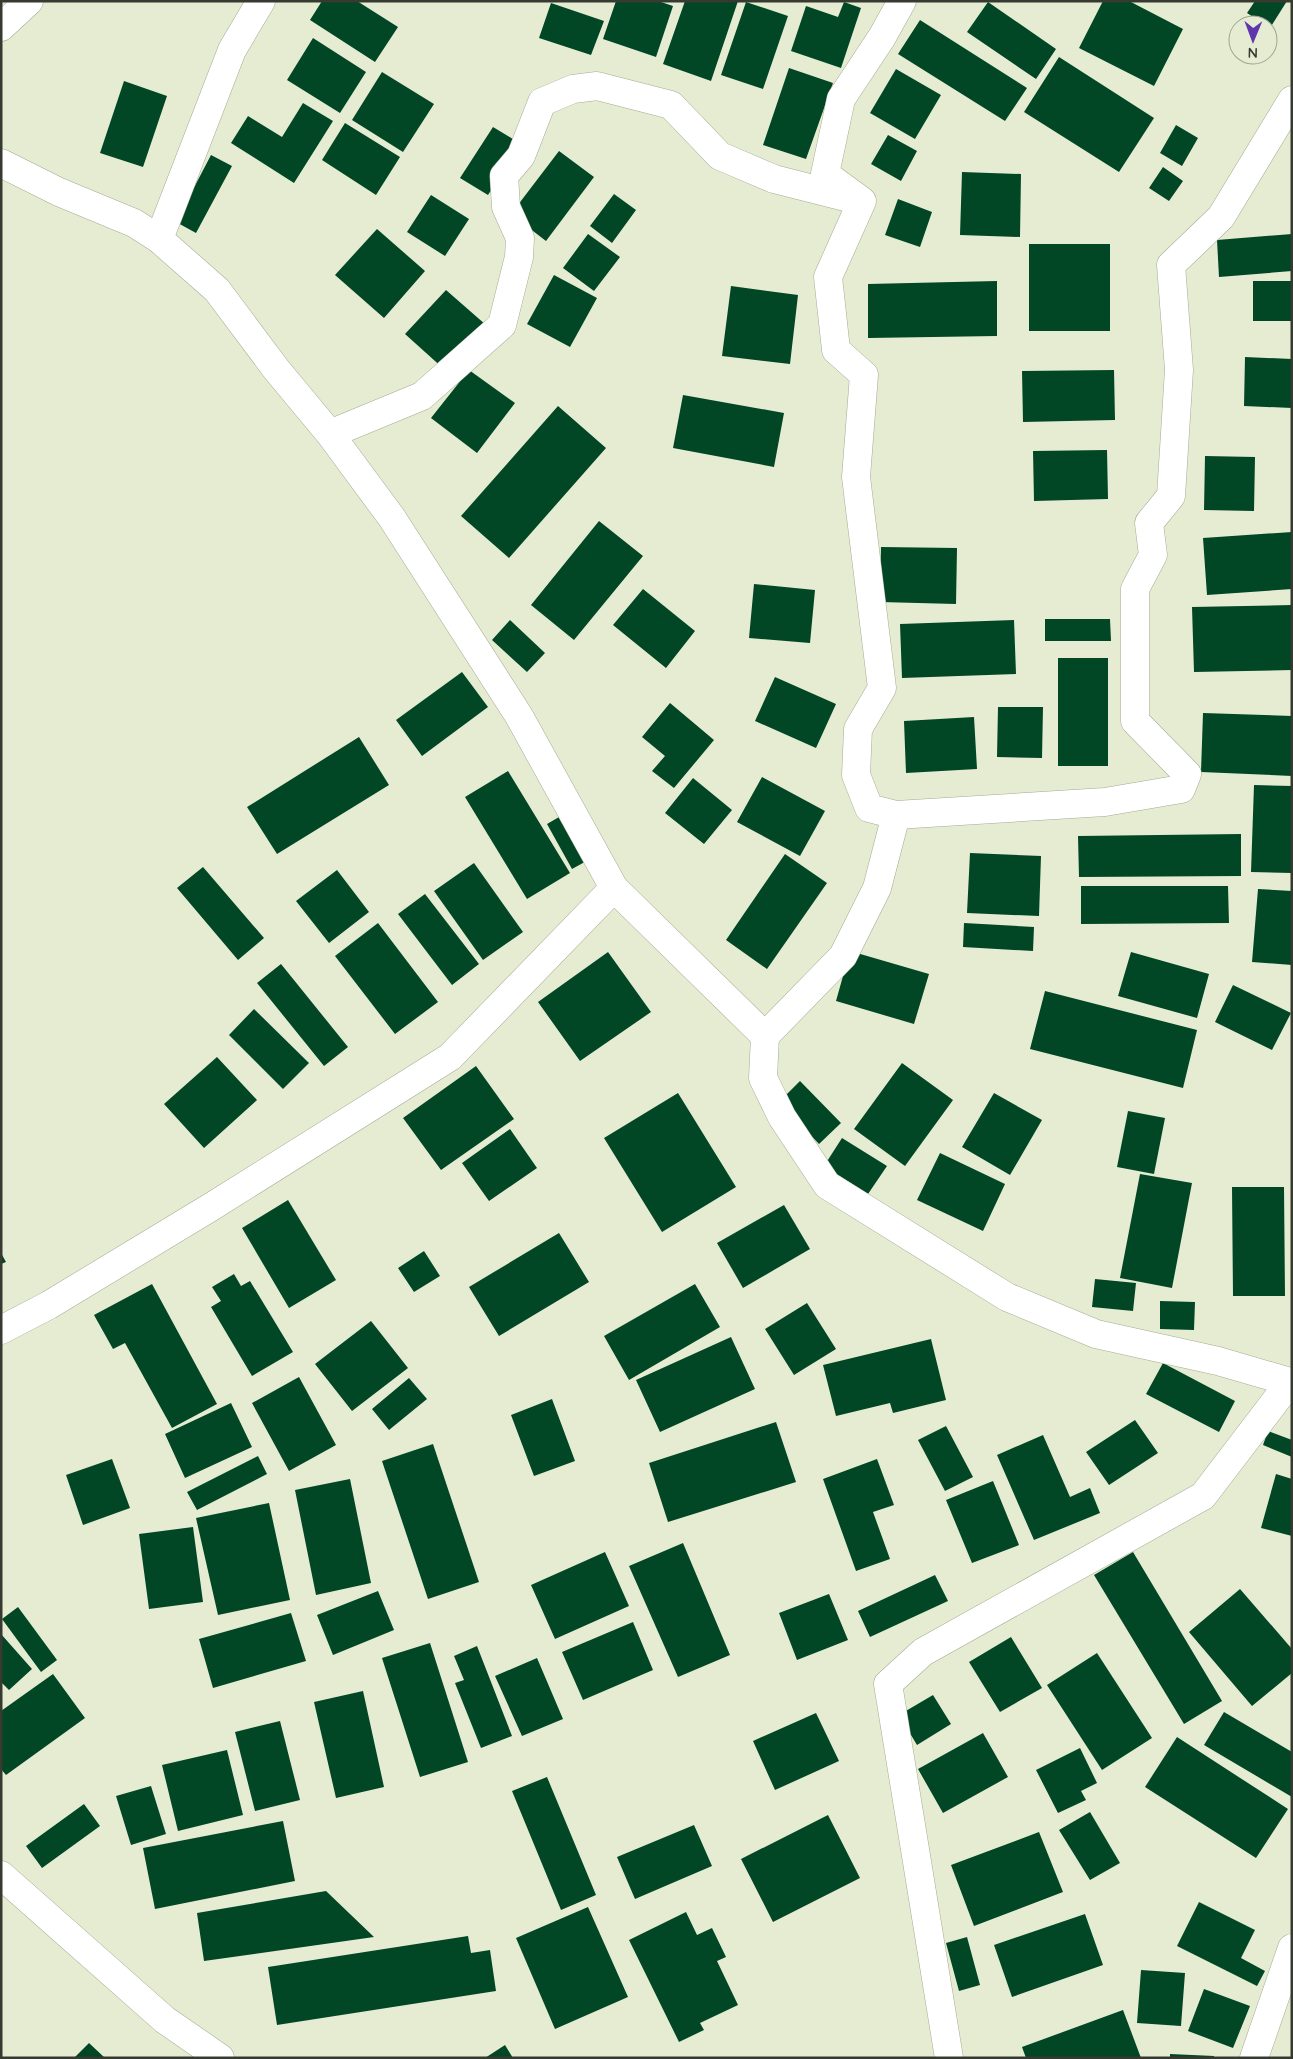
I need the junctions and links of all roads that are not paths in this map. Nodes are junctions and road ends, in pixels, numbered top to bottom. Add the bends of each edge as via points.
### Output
1 (28, 1) edge
2 (261, 1) edge
3 (902, 1) edge
4 (1, 26) edge
5 (1292, 100) edge
6 (1, 163) edge
7 (862, 201) junction
8 (159, 239) junction
9 (330, 434) junction
10 (896, 815) junction
11 (614, 888) junction
12 (765, 1036) junction
13 (1, 1330) edge
14 (1291, 1375) edge
15 (1, 1875) edge
16 (1292, 1948) edge
17 (220, 2058) edge
18 (949, 2058) edge
19 (1254, 2058) edge

1 - 4 street
2 - 8 street via 232,50
3 - 7 street via 841,99 825,174
5 - 10 street via 1221,217 1171,266 1179,370 1171,496 1149,523 1153,555 1135,589 1135,721 1187,774 1182,789 1104,802
6 - 8 street via 59,192 134,223
7 - 9 street via 774,180 720,156 671,105 598,86 574,89 542,102 521,156 504,176 506,206 520,238 519,257 502,325 422,396
7 - 10 street via 828,277 836,350 864,375 856,476 882,688 858,729 856,775 869,808
8 - 9 street via 217,290
9 - 11 street via 392,518 519,716
10 - 12 street via 877,888 843,956
11 - 12 street
11 - 13 street via 450,1057 211,1207 49,1305
12 - 14 street via 763,1078 782,1117 828,1185 1007,1297 1096,1334
14 - 18 street via 1202,1496 923,1652 888,1684
15 - 17 street via 165,2020
16 - 19 street

